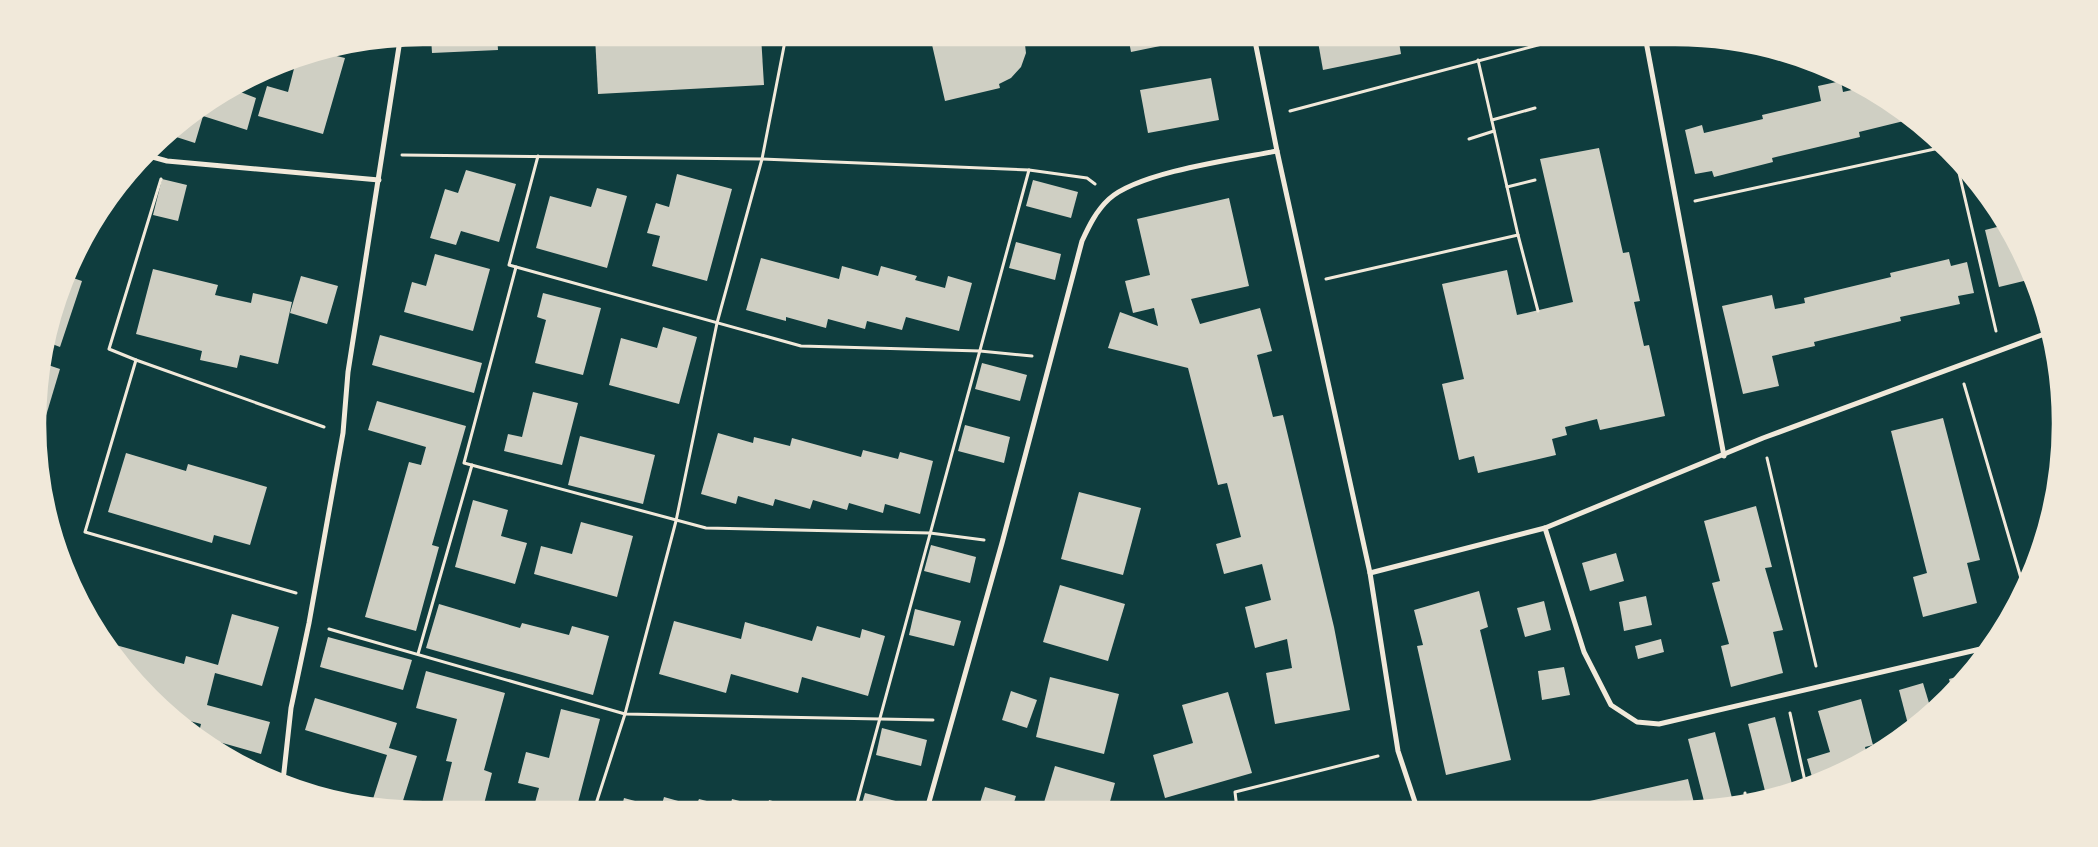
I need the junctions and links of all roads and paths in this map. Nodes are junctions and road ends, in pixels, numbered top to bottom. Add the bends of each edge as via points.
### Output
1 (784, 45) edge
2 (1256, 45) edge
3 (1537, 45) edge
4 (1647, 45) edge
5 (399, 46) edge
6 (1478, 60) junction
7 (1535, 108) dead end
8 (1270, 116) junction
9 (1492, 120) junction
10 (1494, 131) junction
11 (1468, 139) dead end
12 (1935, 149) edge
13 (1277, 151) junction
14 (383, 155) junction
15 (538, 156) junction
16 (155, 158) edge
17 (762, 159) junction
18 (167, 161) junction
19 (1029, 170) junction
20 (1959, 174) edge
21 (379, 180) junction
22 (1536, 180) dead end
23 (1507, 187) junction
24 (1110, 198) junction
25 (1677, 204) junction
26 (1518, 235) junction
27 (516, 267) junction
28 (1306, 284) junction
29 (1538, 310) dead end
30 (716, 323) junction
31 (2042, 335) edge
32 (980, 351) junction
33 (2001, 352) junction
34 (1052, 358) junction
35 (136, 360) junction
36 (1959, 367) junction
37 (343, 433) junction
38 (1763, 438) junction
39 (1724, 456) junction
40 (472, 465) junction
41 (676, 521) junction
42 (1545, 528) junction
43 (930, 533) junction
44 (1002, 542) junction
45 (1370, 574) junction
46 (2020, 576) edge
47 (313, 598) junction
48 (309, 623) junction
49 (1978, 650) edge
50 (418, 654) junction
51 (1820, 686) junction
52 (1786, 695) junction
53 (625, 714) junction
54 (880, 719) junction
55 (952, 720) junction
56 (1398, 751) junction
57 (284, 775) edge
58 (1804, 779) edge
59 (597, 802) edge
60 (857, 802) edge
61 (929, 802) edge
62 (1236, 802) edge
63 (1415, 802) edge

1 - 17 path
2 - 8 street
3 - 6 path
4 - 25 street
5 - 14 street
6 - 8 path
6 - 9 path
7 - 9 path
8 - 13 street
9 - 10 path
10 - 11 path
10 - 23 path
12 - 25 path
13 - 24 street via 1155,176
13 - 28 street
14 - 15 path
14 - 21 street
15 - 17 path
15 - 27 path via 509,266
16 - 18 street
17 - 19 path
17 - 30 path
18 - 21 street
18 - 35 path via 109,349
19 - 24 path via 1087,178
19 - 32 path
20 - 33 path
21 - 37 street via 348,372
22 - 23 path
23 - 26 path
24 - 34 street via 1099,210 1082,241
25 - 39 street
26 - 28 path
26 - 29 path
27 - 30 path
27 - 40 path via 464,463
28 - 45 street
30 - 32 path via 801,346
30 - 41 path
31 - 33 street
32 - 34 path
32 - 43 path
33 - 36 street
34 - 44 street
35 - 37 path
35 - 47 path via 85,532
36 - 38 street
36 - 46 path
37 - 47 street
38 - 39 street
38 - 51 path
39 - 42 street
40 - 41 path
40 - 50 path
41 - 43 path via 706,528
41 - 53 path
42 - 45 street
42 - 52 street via 1584,652 1611,705 1637,722 1659,724
43 - 44 path
43 - 54 path
44 - 55 street
45 - 56 street
47 - 48 street
48 - 50 path
48 - 57 street via 291,708
49 - 51 street
50 - 53 path
51 - 52 street
52 - 58 path
53 - 54 path
53 - 59 path
54 - 55 path
54 - 60 path
55 - 61 street
56 - 62 path via 1234,792
56 - 63 street

